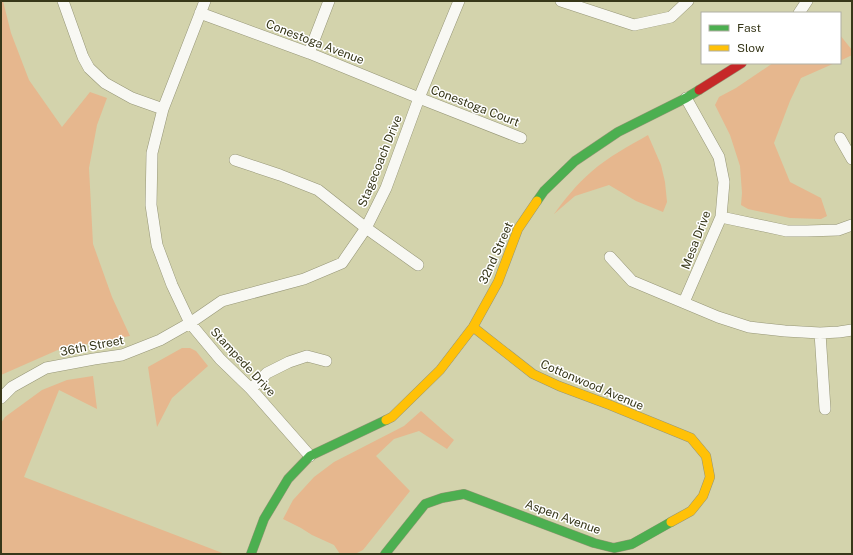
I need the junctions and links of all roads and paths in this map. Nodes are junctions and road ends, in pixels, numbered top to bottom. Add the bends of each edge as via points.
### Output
1 (63, 1) edge
2 (205, 1) edge
3 (329, 1) edge
4 (459, 1) edge
5 (561, 1) edge
6 (688, 1) edge
7 (807, 1) edge
8 (800, 12) edge
9 (200, 13) junction
10 (309, 53) junction
11 (740, 64) edge
12 (419, 98) junction
13 (686, 98) junction
14 (163, 108) junction
15 (521, 138) dead end
16 (840, 138) dead end
17 (852, 159) edge
18 (236, 160) dead end
19 (721, 217) junction
20 (852, 226) edge
21 (366, 228) junction
22 (610, 257) dead end
23 (418, 265) dead end
24 (684, 302) junction
25 (190, 322) junction
26 (473, 327) junction
27 (852, 330) edge
28 (820, 333) junction
29 (326, 361) dead end
30 (251, 389) junction
31 (1, 398) edge
32 (825, 409) dead end
33 (310, 456) junction
34 (706, 456) joint
35 (255, 553) edge
36 (385, 554) edge

1 - 14 street via 89,68 105,83 132,98
2 - 9 street, Stampede Drive
3 - 10 street
4 - 12 street, Stagecoach Drive
5 - 6 street via 634,25 672,17
7 - 8 street
9 - 10 street, Conestoga Avenue
9 - 14 street, Stampede Drive
10 - 12 street, Conestoga Avenue
11 - 13 street, 32nd Street
12 - 15 street, Conestoga Court
12 - 21 street, Stagecoach Drive via 386,188
13 - 19 street, Mesa Drive via 719,157 724,182
13 - 26 street, 32nd Street via 618,132 575,161 544,191 518,229 498,282
14 - 25 street, Stampede Drive via 152,153 151,205 157,245
16 - 17 street
18 - 21 street via 318,190
19 - 20 street via 786,231 838,230
19 - 24 street, Mesa Drive
21 - 23 street
21 - 25 street, Stagecoach Drive via 342,263 304,279 222,301
22 - 24 street via 632,281
24 - 28 street via 718,317 749,326
25 - 30 street, Stampede Drive via 220,359
25 - 31 street, 36th Street via 160,340 122,355 46,368 12,387
26 - 33 street, 32nd Street via 440,370 392,417
26 - 34 street, Cottonwood Avenue via 533,374 691,438
27 - 28 street
28 - 32 street
29 - 30 street via 306,356 288,362 268,373
30 - 33 street, Stampede Drive
33 - 35 street via 288,479 264,519
34 - 36 street, Aspen Avenue via 710,477 703,496 691,511 632,544 614,548 594,543 464,494 425,504

